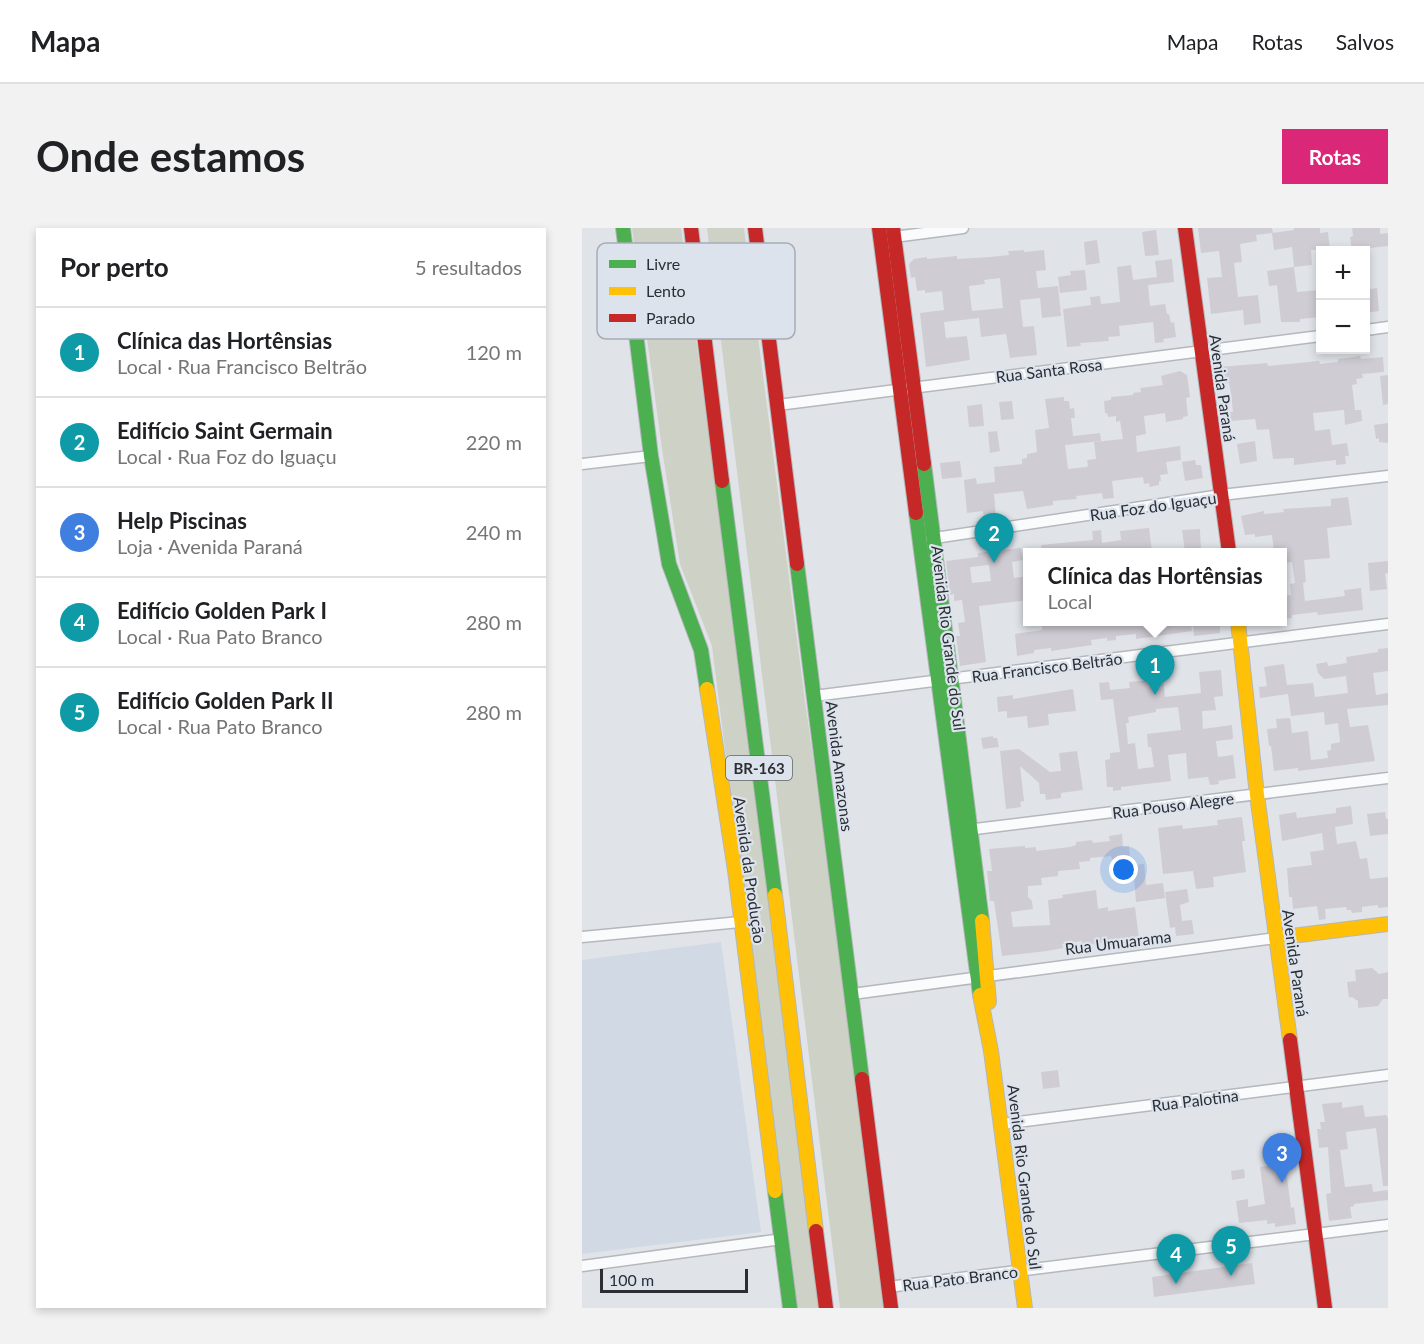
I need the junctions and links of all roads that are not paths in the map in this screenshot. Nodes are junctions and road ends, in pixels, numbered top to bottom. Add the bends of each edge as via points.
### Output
1 (623, 228) edge
2 (691, 228) edge
3 (755, 228) edge
4 (879, 228) edge
5 (963, 228) edge
6 (1185, 228) edge
7 (894, 232) edge
8 (625, 243) edge
9 (693, 243) edge
10 (757, 243) edge
11 (1388, 327) edge
12 (1370, 329) edge
13 (1316, 337) edge
14 (637, 339) edge
15 (707, 339) edge
16 (769, 339) edge
17 (1201, 351) junction
18 (907, 388) junction
19 (778, 405) junction
20 (651, 456) junction
21 (582, 464) edge
22 (1388, 476) edge
23 (1221, 495) junction
24 (926, 539) junction
25 (1228, 548) edge
26 (1388, 624) edge
27 (1238, 626) edge
28 (1240, 643) junction
29 (944, 680) junction
30 (814, 696) junction
31 (1388, 778) edge
32 (1257, 795) junction
33 (964, 830) junction
34 (740, 922) junction
35 (1388, 924) edge
36 (582, 937) edge
37 (1276, 939) junction
38 (982, 976) junction
39 (852, 994) junction
40 (1388, 1075) edge
41 (1296, 1087) junction
42 (1002, 1124) junction
43 (1388, 1226) edge
44 (1315, 1235) junction
45 (783, 1239) junction
46 (582, 1266) edge
47 (1020, 1271) junction
48 (888, 1287) junction
49 (790, 1308) edge
50 (826, 1308) edge
51 (891, 1308) edge
52 (1025, 1308) edge
53 (1325, 1308) edge

1 - 8 main road, Avenida da Produção
2 - 9 main road, BR-163
3 - 10 main road, Avenida Amazonas
4 - 18 main road, Avenida Rio Grande do Sul
5 - 7 street
6 - 17 main road, Avenida Paraná
7 - 18 main road, Avenida Rio Grande do Sul
11 - 12 street
13 - 17 street, Rua Santa Rosa
14 - 20 main road, Avenida da Produção
15 - 50 main road, BR-163
16 - 19 main road, Avenida Amazonas
17 - 18 street, Rua Santa Rosa
17 - 23 main road, Avenida Paraná
18 - 19 street, Rua Santa Rosa
18 - 24 main road, Avenida Rio Grande do Sul
19 - 30 main road, Avenida Amazonas
20 - 21 street
20 - 34 main road, Avenida da Produção via 669,564 701,650
22 - 23 street, Rua Foz do Iguaçu
23 - 24 street, Rua Foz do Iguaçu
23 - 25 main road, Avenida Paraná
24 - 29 main road, Avenida Rio Grande do Sul
26 - 28 street, Rua Francisco Beltrão
27 - 28 main road, Avenida Paraná
28 - 29 street, Rua Francisco Beltrão
28 - 32 main road, Avenida Paraná
29 - 30 street, Rua Francisco Beltrão
29 - 33 main road, Avenida Rio Grande do Sul
30 - 39 main road, Avenida Amazonas
31 - 32 street, Rua Pouso Alegre
32 - 33 street, Rua Pouso Alegre
32 - 37 main road, Avenida Paraná
33 - 38 main road, Avenida Rio Grande do Sul
34 - 36 street
34 - 45 main road, Avenida da Produção
35 - 37 main road, Rua Umuarama
37 - 38 street, Rua Umuarama
37 - 41 main road, Avenida Paraná
38 - 39 street, Rua Umuarama
38 - 42 main road, Avenida Rio Grande do Sul
39 - 48 main road, Avenida Amazonas
40 - 41 street, Rua Palotina
41 - 42 street, Rua Palotina
41 - 44 main road, Avenida Paraná
42 - 47 main road, Avenida Rio Grande do Sul
43 - 44 street, Rua Pato Branco
44 - 47 street, Rua Pato Branco
44 - 53 main road, Avenida Paraná
45 - 46 street
45 - 49 main road, Avenida da Produção
47 - 48 street, Rua Pato Branco
47 - 52 main road, Avenida Rio Grande do Sul
48 - 51 main road, Avenida Amazonas

